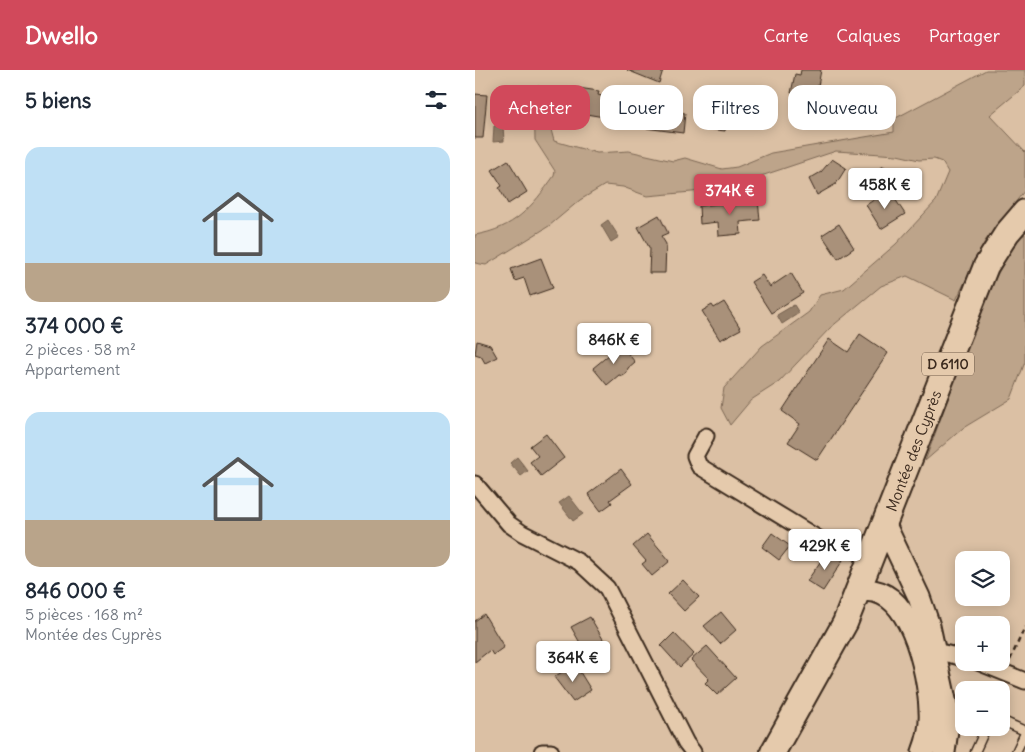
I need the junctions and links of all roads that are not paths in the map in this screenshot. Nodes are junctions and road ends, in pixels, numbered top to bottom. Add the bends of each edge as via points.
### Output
1 (1025, 212) edge
2 (706, 436) dead end
3 (475, 484) edge
4 (885, 525) junction
5 (871, 557) junction
6 (857, 592) junction
7 (929, 654) junction
8 (955, 656) edge
9 (1001, 671) edge
10 (1025, 681) edge
11 (1010, 724) edge
12 (1025, 732) edge
13 (982, 736) edge
14 (542, 752) edge
15 (551, 752) edge
16 (693, 752) edge
17 (773, 752) edge
18 (923, 752) edge
19 (944, 752) edge
20 (975, 752) edge
21 (1017, 752) edge

1 - 4 main road, Montée des Cyprès / D 6110 via 1007,232 986,266
2 - 5 street via 695,456 699,466 822,541 849,547
3 - 16 street via 509,524 579,562 607,588
4 - 5 main road, Montée des Cyprès / D 6110
4 - 7 street via 919,597
5 - 6 main road, Montée des Cyprès / D 6110
6 - 7 street via 879,591 893,602
6 - 17 main road, Montée des Cyprès / D 6110 via 845,623
7 - 8 street
7 - 18 street via 930,713
7 - 19 street via 949,723
9 - 10 street
11 - 12 lane
12 - 21 lane
13 - 20 lane
14 - 15 street

